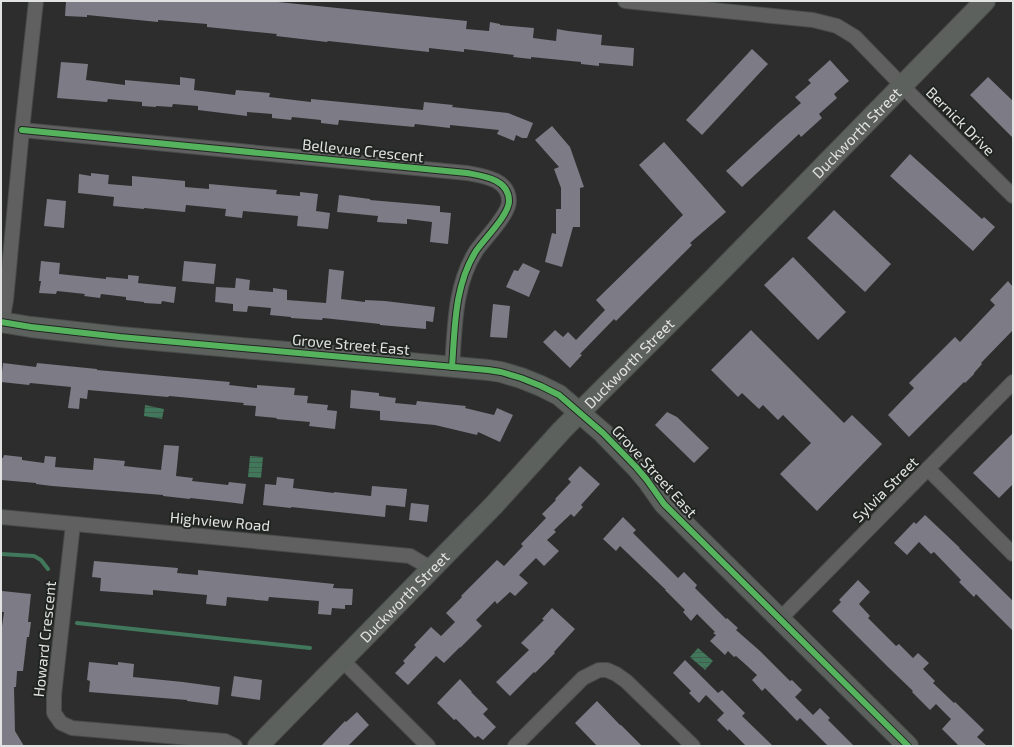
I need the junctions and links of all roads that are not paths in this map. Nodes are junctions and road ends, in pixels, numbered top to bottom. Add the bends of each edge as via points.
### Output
1 (36, 1) edge
2 (625, 1) edge
3 (985, 1) edge
4 (662, 3) edge
5 (902, 86) junction
6 (22, 130) junction
7 (1013, 196) edge
8 (2, 322) edge
9 (452, 367) junction
10 (1013, 382) edge
11 (580, 413) junction
12 (928, 469) junction
13 (1, 517) edge
14 (73, 524) junction
15 (1013, 554) edge
16 (432, 569) junction
17 (780, 619) junction
18 (342, 660) junction
19 (235, 746) edge
20 (258, 746) edge
21 (428, 746) edge
22 (515, 746) edge
23 (692, 746) edge
24 (908, 746) edge

1 - 6 street
2 - 4 street, Bernick Drive
3 - 5 street, Duckworth Street
4 - 5 street, Bernick Drive via 813,20 837,26 855,37
5 - 7 street, Bernick Drive
5 - 11 street, Duckworth Street
6 - 8 street
6 - 9 street, Bellevue Crescent via 467,173 492,179 502,185 508,193 509,202 499,222 476,251 462,281 458,298
8 - 9 street, Grove Street East via 120,337
9 - 11 street, Grove Street East via 501,372 521,378 559,395
10 - 12 street, Sylvia Street
11 - 16 street, Duckworth Street
11 - 17 street, Grove Street East via 636,467 664,504
12 - 15 street
12 - 17 street, Sylvia Street
13 - 14 street, Highview Road
14 - 16 street, Highview Road via 410,556
14 - 19 street, Howard Crescent via 54,695 54,712 61,723 72,728 225,741
16 - 18 street, Duckworth Street
17 - 24 street, Grove Street East
18 - 20 street, Duckworth Street
18 - 21 street
22 - 23 street via 583,678 599,670 607,670 626,681

